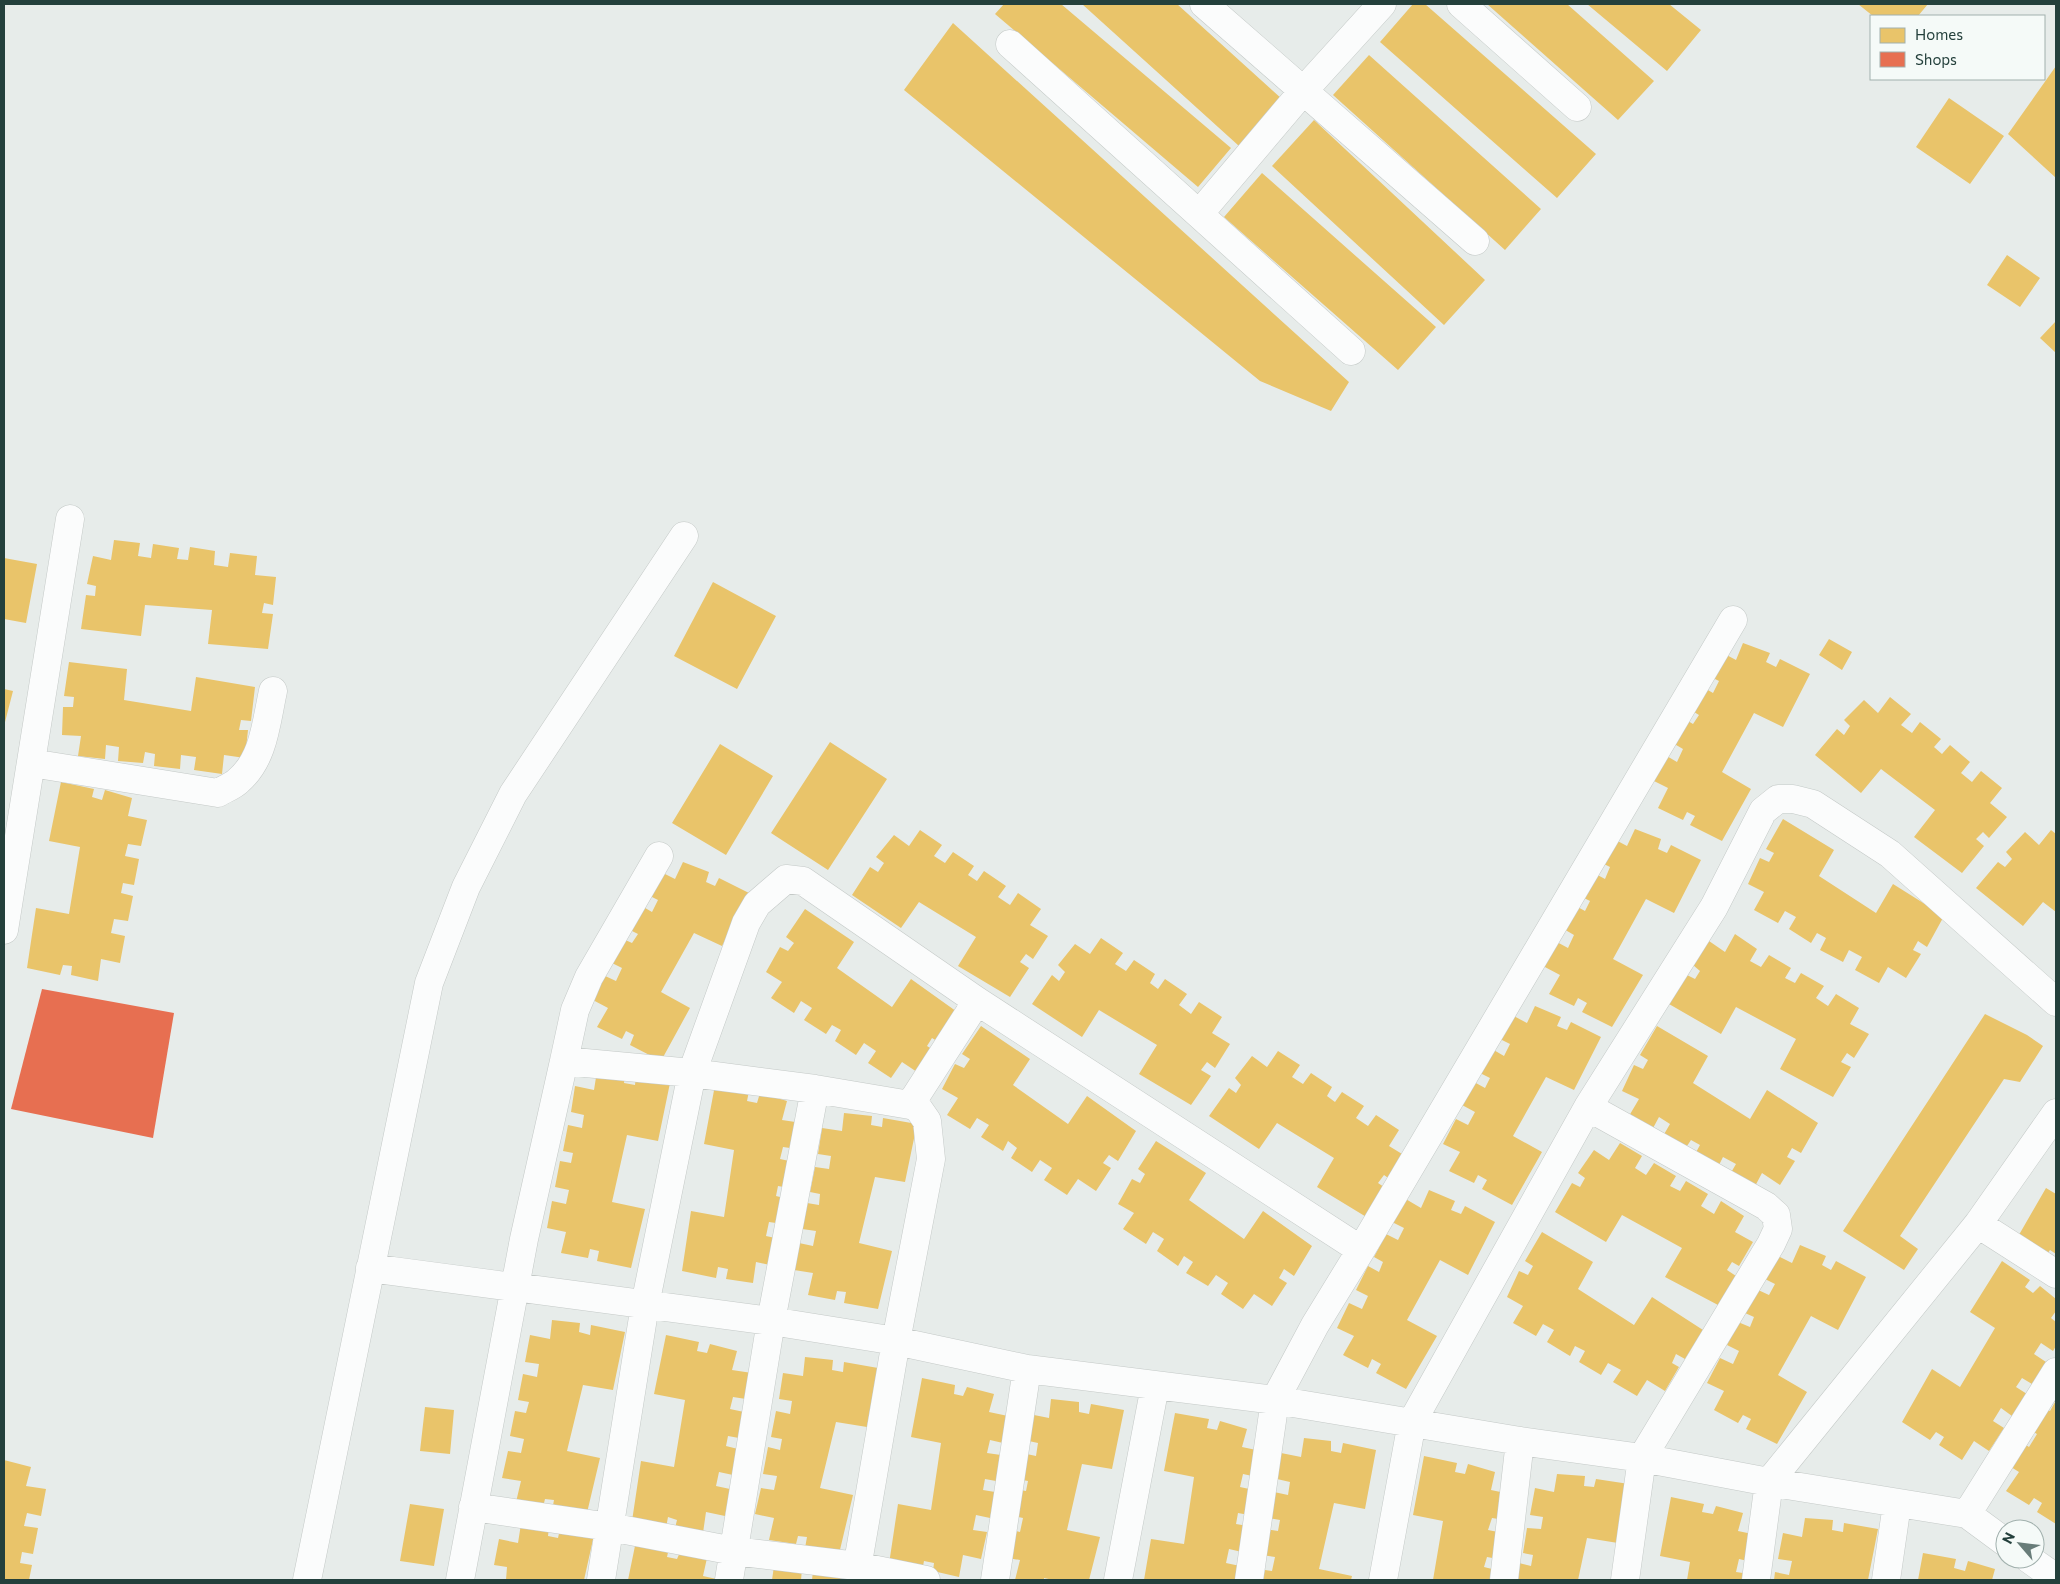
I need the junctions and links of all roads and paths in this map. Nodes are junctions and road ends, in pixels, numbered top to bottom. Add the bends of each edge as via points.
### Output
1 (1204, 4) edge
2 (1382, 4) edge
3 (1461, 4) edge
4 (1010, 44) dead end
5 (1304, 90) junction
6 (1577, 107) dead end
7 (1199, 214) junction
8 (1475, 241) dead end
9 (1351, 351) dead end
10 (70, 519) dead end
11 (684, 536) dead end
12 (1733, 620) dead end
13 (273, 691) dead end
14 (31, 763) junction
15 (659, 856) dead end
16 (4, 930) edge
17 (977, 1001) junction
18 (2056, 1002) edge
19 (564, 1061) junction
20 (692, 1073) junction
21 (814, 1089) junction
22 (910, 1105) junction
23 (1588, 1107) junction
24 (2056, 1113) edge
25 (1978, 1224) junction
26 (1362, 1250) junction
27 (370, 1268) junction
28 (2056, 1274) edge
29 (515, 1286) junction
30 (645, 1305) junction
31 (771, 1322) junction
32 (896, 1341) junction
33 (1027, 1369) junction
34 (2056, 1372) edge
35 (1155, 1386) junction
36 (1275, 1400) junction
37 (1412, 1422) junction
38 (1520, 1441) junction
39 (1642, 1458) junction
40 (1769, 1482) junction
41 (1897, 1504) junction
42 (473, 1507) junction
43 (1967, 1514) junction
44 (610, 1527) junction
45 (1995, 1535) edge
46 (734, 1551) junction
47 (856, 1573) edge
48 (307, 1580) edge
49 (460, 1580) edge
50 (601, 1580) edge
51 (729, 1580) edge
52 (926, 1580) edge
53 (995, 1580) edge
54 (1118, 1580) edge
55 (1249, 1580) edge
56 (1383, 1580) edge
57 (1504, 1580) edge
58 (1626, 1580) edge
59 (1756, 1580) edge
60 (1886, 1580) edge

1 - 5 street
2 - 5 street
3 - 6 street
4 - 7 street
5 - 7 street
5 - 8 street
7 - 9 street
10 - 14 street
11 - 27 street via 513,794 466,886 429,984
12 - 26 street
13 - 14 street via 259,753 237,783 218,793
14 - 16 street
15 - 19 street via 590,977 576,1010
17 - 20 street via 803,881 786,879 757,904 746,923
17 - 22 street
17 - 26 street
18 - 23 street via 1890,854 1813,804 1778,799 1763,811 1714,907
19 - 20 street
19 - 29 street
20 - 21 street
20 - 30 street
21 - 22 street
21 - 31 street
22 - 32 street via 918,1108 927,1121 931,1159
23 - 37 street
23 - 39 street via 1776,1214 1778,1229 1771,1244
24 - 25 street
25 - 28 street
25 - 40 street
26 - 36 street via 1314,1325
27 - 29 street
27 - 48 street
29 - 30 street
29 - 42 street
30 - 31 street
30 - 44 street
31 - 32 street
31 - 46 street
32 - 33 street
32 - 47 street
33 - 35 street
33 - 53 street
34 - 43 street
35 - 36 street
35 - 54 street
36 - 37 street
36 - 55 street
37 - 38 street
37 - 56 street
38 - 39 street
38 - 57 street
39 - 40 street
39 - 58 street
40 - 41 street
40 - 59 street
41 - 43 street
41 - 60 street
42 - 44 street
42 - 49 street
43 - 45 street
44 - 46 street
44 - 50 street
46 - 47 street
46 - 51 street
47 - 52 street

